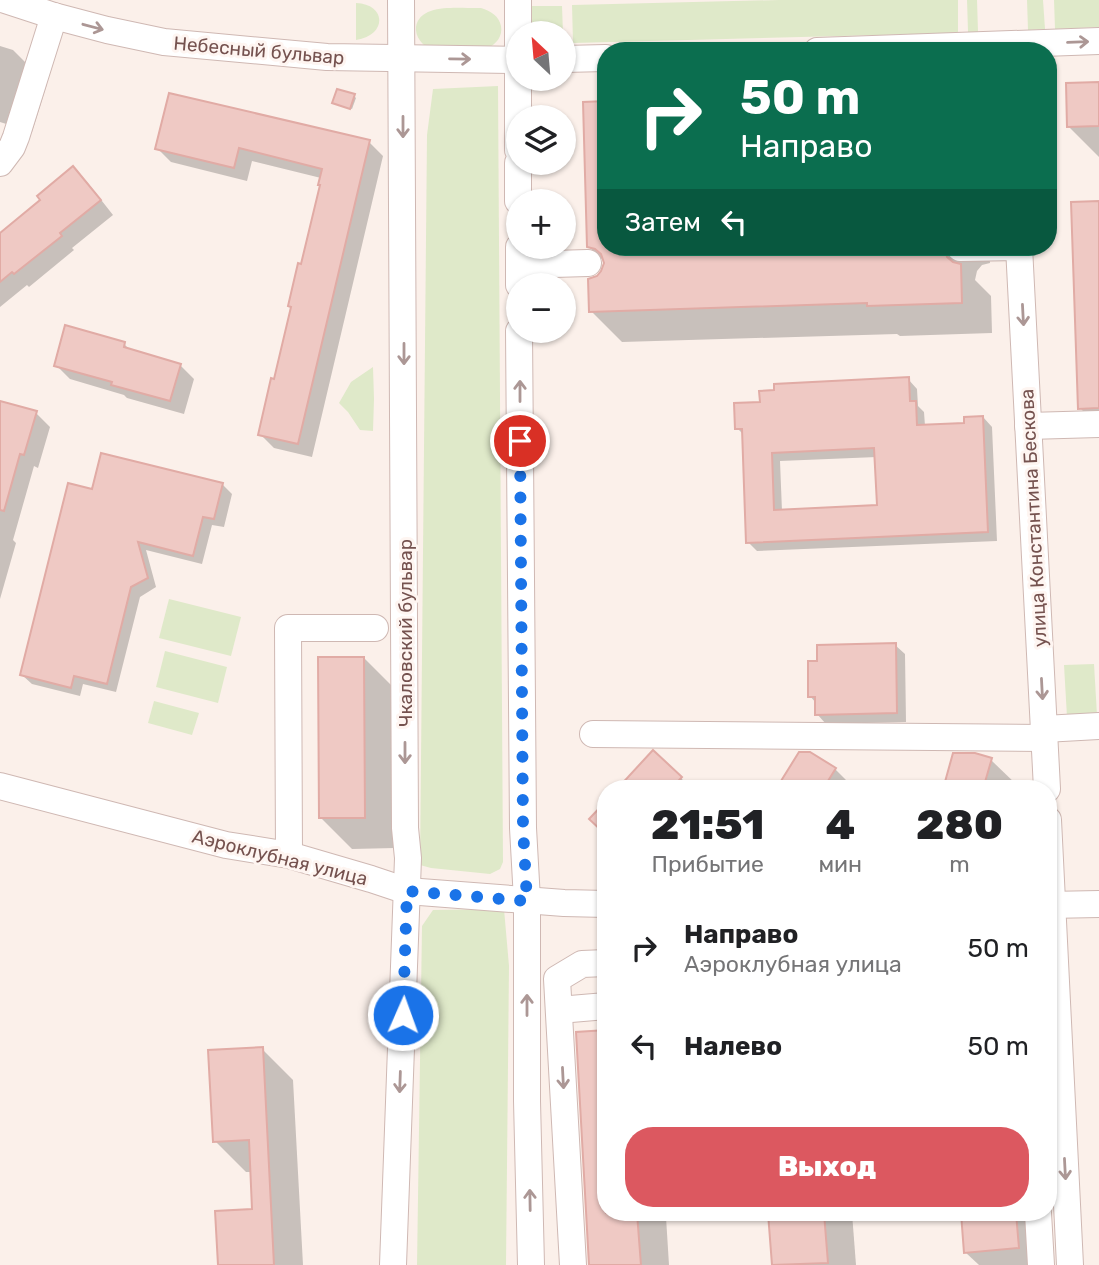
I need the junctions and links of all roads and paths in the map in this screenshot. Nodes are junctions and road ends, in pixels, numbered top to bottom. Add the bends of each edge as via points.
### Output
1 (5, 0) edge
2 (401, 0) edge
3 (518, 0) edge
4 (54, 16) junction
5 (518, 21) edge
6 (1099, 41) edge
7 (1057, 44) edge
8 (597, 58) edge
9 (402, 59) junction
10 (576, 59) edge
11 (506, 60) edge
12 (0, 163) edge
13 (1019, 256) edge
14 (588, 263) dead end
15 (519, 266) edge
16 (519, 343) edge
17 (1099, 424) edge
18 (1028, 426) junction
19 (375, 628) dead end
20 (1099, 726) edge
21 (1044, 733) junction
22 (593, 734) dead end
23 (1047, 780) edge
24 (0, 786) edge
25 (289, 855) junction
26 (407, 891) junction
27 (527, 901) junction
28 (597, 904) edge
29 (1099, 904) edge
30 (1057, 905) edge
31 (597, 963) edge
32 (597, 1007) edge
33 (559, 1010) junction
34 (1057, 1031) edge
35 (1038, 1221) edge
36 (393, 1265) edge
37 (531, 1265) edge
38 (573, 1265) edge
39 (1041, 1265) edge
40 (1070, 1265) edge

1 - 4 street, Небесный бульвар
2 - 9 street, Чкаловский бульвар
3 - 5 street
4 -> 9 street, Небесный бульвар via 164,42
4 - 12 street via 16,137
7 -> 6 street
8 - 10 street
9 -> 11 street, Небесный бульвар
9 -> 26 street, Чкаловский бульвар
13 -> 18 street, улица Константина Бескова
14 - 15 street
27 -> 16 street
17 - 18 street
18 -> 21 street, улица Константина Бескова
19 - 25 street via 288,628
20 - 21 street
21 - 22 street
21 - 23 street, улица Константина Бескова
24 - 25 street, Аэроклубная улица via 226,845
25 - 26 street, Аэроклубная улица
26 - 27 street, Аэроклубная улица
26 -> 36 street, Чкаловский бульвар
27 - 28 street, Аэроклубная улица
37 -> 27 street
29 - 30 street
31 - 33 street via 582,964 557,979
32 - 33 street
33 -> 38 street
34 -> 40 street
35 - 39 street

